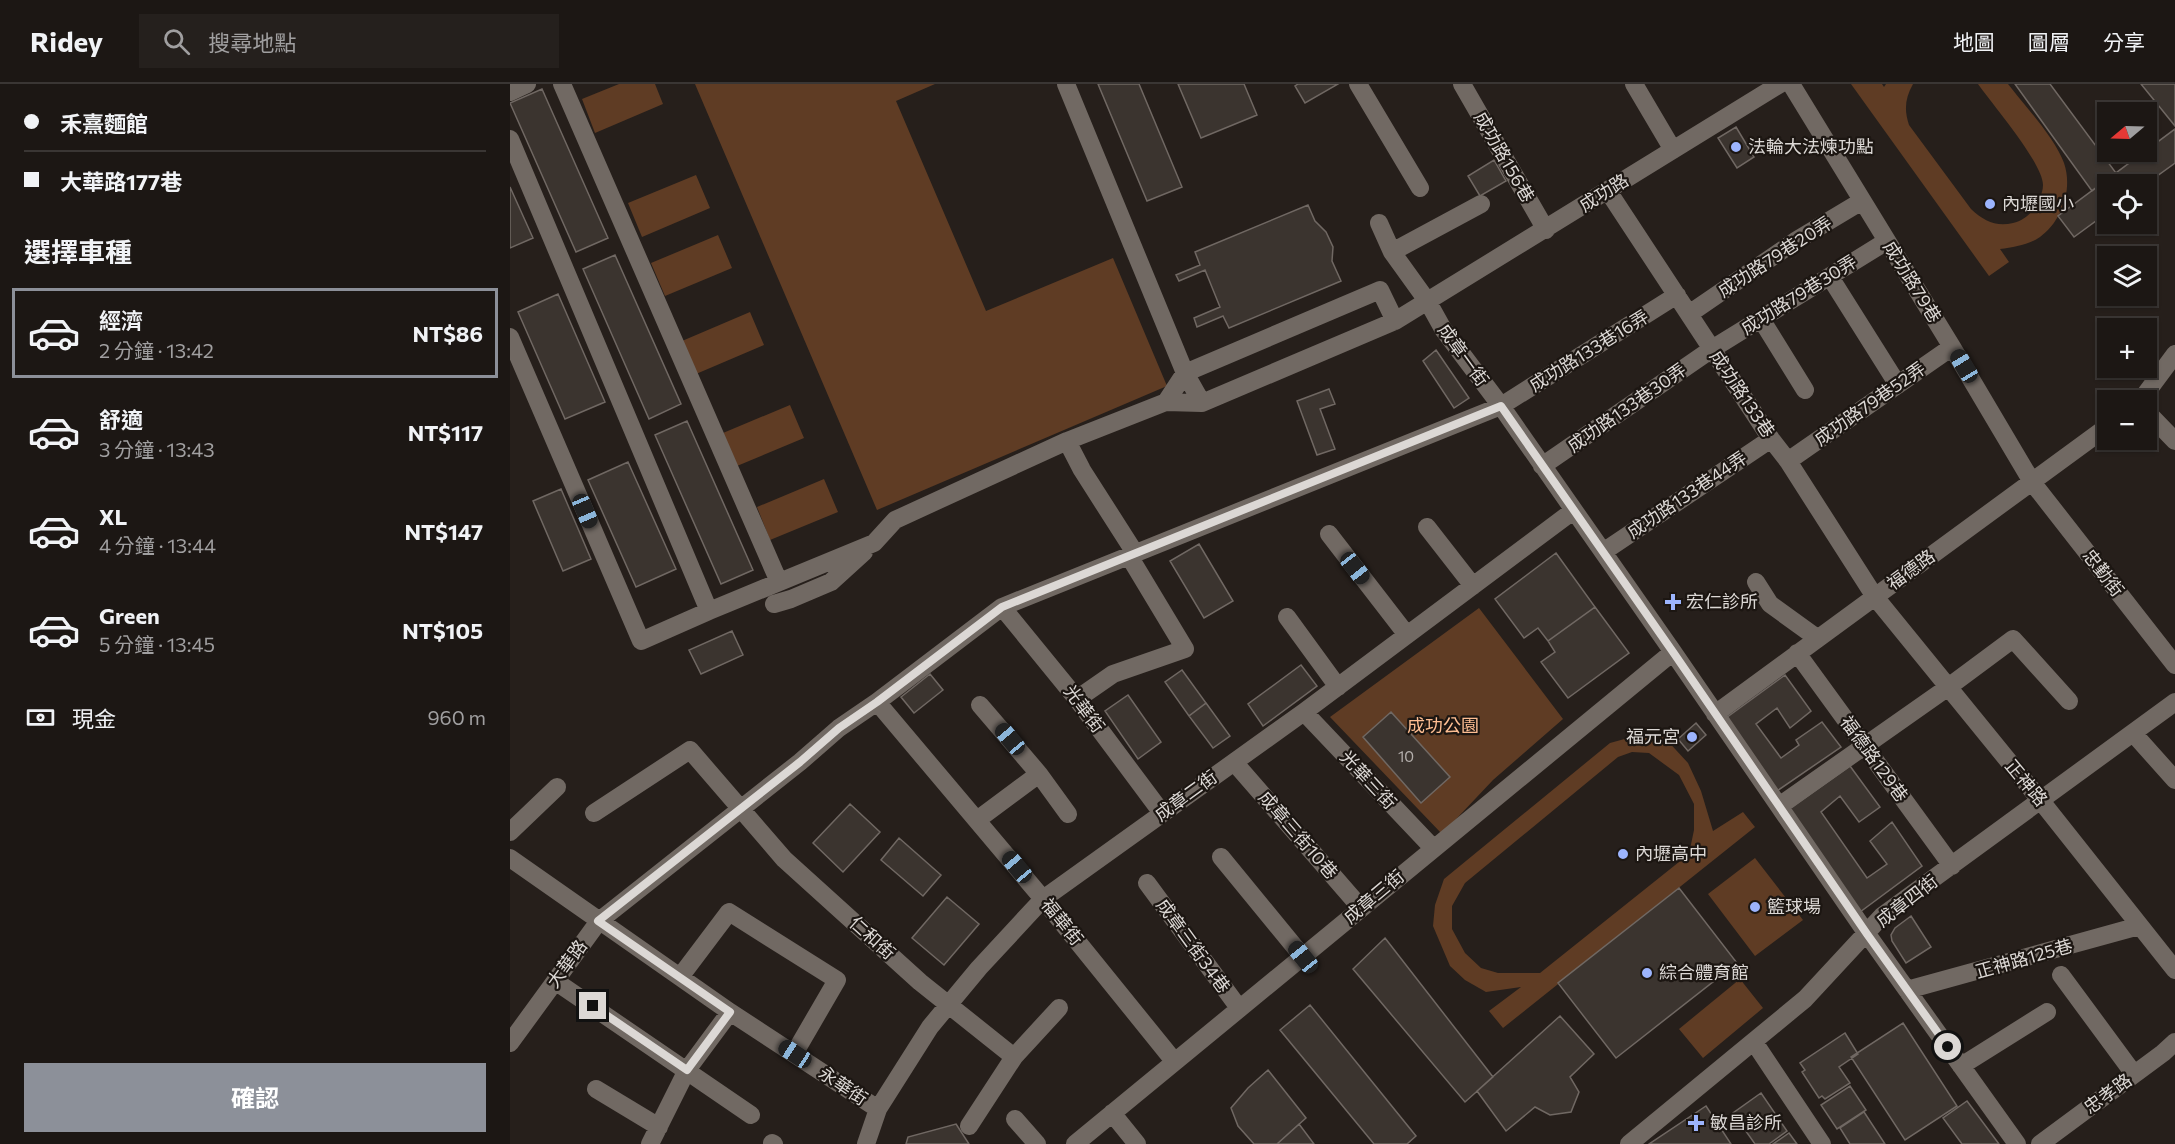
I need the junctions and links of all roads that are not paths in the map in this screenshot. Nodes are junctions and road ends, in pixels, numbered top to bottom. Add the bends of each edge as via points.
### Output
1 (527, 84) edge
2 (562, 84) edge
3 (1066, 84) edge
4 (1358, 84) edge
5 (1462, 84) edge
6 (1634, 84) edge
7 (1780, 84) edge
8 (1791, 84) edge
9 (510, 92) edge
10 (510, 139) edge
11 (1673, 150) junction
12 (1420, 188) dead end
13 (1608, 191) junction
14 (1862, 201) junction
15 (1481, 204) dead end
16 (1379, 223) dead end
17 (1546, 230) junction
18 (1887, 241) junction
19 (1392, 252) junction
20 (1830, 277) junction
21 (1677, 295) junction
22 (1428, 302) junction
23 (1689, 314) junction
24 (1761, 319) junction
25 (1395, 321) junction
26 (510, 337) edge
27 (1952, 347) junction
28 (1712, 349) junction
29 (2175, 354) edge
30 (1185, 374) junction
31 (1898, 385) junction
32 (1805, 390) dead end
33 (2148, 390) edge
34 (1166, 402) junction
35 (1202, 403) junction
36 (1501, 406) junction
37 (2157, 422) edge
38 (2097, 434) edge
39 (1771, 439) junction
40 (1067, 441) junction
41 (2175, 441) edge
42 (1788, 461) junction
43 (1542, 466) junction
44 (2032, 482) junction
45 (1573, 512) junction
46 (1427, 527) dead end
47 (1329, 534) dead end
48 (874, 543) junction
49 (1603, 552) junction
50 (1132, 555) junction
51 (779, 582) junction
52 (1756, 582) dead end
53 (1473, 586) junction
54 (1875, 597) junction
55 (774, 604) dead end
56 (1002, 607) junction
57 (709, 611) junction
58 (1287, 617) dead end
59 (1407, 635) junction
60 (1818, 638) junction
61 (1673, 652) junction
62 (1797, 653) junction
63 (2175, 665) edge
64 (1338, 687) junction
65 (1947, 688) junction
66 (1077, 699) junction
67 (2069, 701) dead end
68 (877, 702) junction
69 (2175, 702) edge
70 (980, 705) dead end
71 (1304, 712) junction
72 (1715, 714) junction
73 (2133, 733) junction
74 (1865, 747) junction
75 (1234, 762) junction
76 (1038, 774) junction
77 (2175, 780) edge
78 (556, 787) dead end
79 (2041, 801) junction
80 (1779, 806) junction
81 (741, 808) junction
82 (594, 813) dead end
83 (1162, 813) junction
84 (1068, 814) dead end
85 (977, 820) junction
86 (510, 832) edge
87 (1433, 848) junction
88 (1221, 857) dead end
89 (510, 858) edge
90 (1952, 866) junction
91 (1147, 883) dead end
92 (1043, 899) junction
93 (1361, 908) junction
94 (598, 921) junction
95 (2139, 926) junction
96 (1867, 934) junction
97 (1303, 957) junction
98 (2175, 970) edge
99 (2061, 975) dead end
100 (680, 977) junction
101 (555, 981) junction
102 (1907, 990) junction
103 (948, 1003) junction
104 (1059, 1008) dead end
105 (1239, 1008) junction
106 (730, 1012) junction
107 (2047, 1012) dead end
108 (1754, 1042) junction
109 (510, 1043) edge
110 (2171, 1052) edge
111 (795, 1054) junction
112 (1014, 1057) junction
113 (1174, 1061) junction
114 (1961, 1065) junction
115 (687, 1070) junction
116 (2134, 1074) junction
117 (596, 1089) dead end
118 (878, 1110) junction
119 (1112, 1113) junction
120 (751, 1114) dead end
121 (1015, 1119) dead end
122 (969, 1126) dead end
123 (658, 1127) junction
124 (650, 1144) edge
125 (866, 1144) edge
126 (1037, 1144) edge
127 (1075, 1144) edge
128 (1137, 1144) edge
129 (1629, 1144) edge
130 (1822, 1144) edge
131 (2017, 1144) edge
132 (2040, 1144) edge

1 - 9 street
2 - 51 street
3 - 30 street
4 - 12 street
5 - 17 street, 成功路156巷
6 - 11 street
7 - 11 street, 成功路
8 - 14 street, 成功路79巷
10 - 57 street
11 - 13 street, 成功路
13 - 17 street, 成功路
13 - 21 street, 成功路133巷
14 - 18 street, 成功路79巷
14 - 23 street, 成功路79巷20弄
15 - 19 street
16 - 19 street, 成章一街
17 - 22 street, 成功路
18 - 20 street, 成功路79巷30弄
18 - 27 street, 成功路79巷
19 - 22 street, 成章一街
20 - 24 street, 成功路79巷30弄
20 - 31 street
21 - 23 street, 成功路133巷
21 - 36 street, 成功路133巷16弄
22 - 25 street, 成功路
22 - 36 street, 成章一街 via 1443,329
23 - 28 street, 成功路133巷
24 - 28 street, 成功路79巷30弄
24 - 32 street
25 - 30 street via 1380,290
25 - 35 street, 成功路
26 - 57 street via 641,641
27 - 31 street, 成功路79巷52弄
27 - 44 street, 成功路79巷
28 - 39 street, 成功路133巷
28 - 43 street, 成功路133巷30弄
29 - 33 street
30 - 34 street
30 - 35 street
31 - 42 street, 成功路79巷52弄
34 - 35 street
34 - 40 street
36 - 43 street, 成章一街
36 - 50 street, 成功路133巷16弄
37 - 41 street
38 - 44 street, 福德路
39 - 42 street, 成功路133巷
39 - 49 street, 成功路133巷44弄
40 - 48 street via 896,520
40 - 50 street
42 - 54 street, 成功路133巷
43 - 45 street, 成章一街
44 - 54 street, 福德路
44 - 63 street, 忠勤街
45 - 49 street, 成章一街
45 - 53 street, 成章二街
46 - 53 street
47 - 59 street
48 - 51 street
48 - 55 street via 831,582
49 - 61 street, 成章一街
50 - 56 street, 大華路
50 - 66 street via 1185,649 1113,674
51 - 57 street
52 - 60 street via 1770,604
53 - 59 street, 成章二街
54 - 60 street, 福德路
54 - 65 street, 正神路
56 - 66 street, 光華街
56 - 68 street, 大華路
58 - 64 street
59 - 64 street, 成章二街
60 - 62 street, 福德路
61 - 72 street, 成章一街
61 - 87 street, 成章三街
62 - 72 street, 福德路
62 - 74 street, 福德路129巷
64 - 71 street, 成章二街
65 - 67 street via 2013,639
65 - 74 street
65 - 79 street, 正神路
66 - 83 street, 光華街
68 - 81 street, 大華路
68 - 85 street, 福華街
69 - 73 street, 成章四街
70 - 76 street
71 - 75 street, 成章二街
71 - 87 street, 光華三街
72 - 80 street, 成章一街
73 - 77 street
73 - 79 street, 成章四街
74 - 80 street
74 - 90 street, 福德路129巷
75 - 83 street, 成章二街
75 - 93 street, 成章三街10巷
76 - 84 street
76 - 85 street
78 - 86 street
79 - 90 street, 成章四街
79 - 95 street, 正神路
80 - 96 street, 成章一街
81 - 82 street, 仁和街 via 690,750
81 - 94 street, 大華路
81 - 103 street, 仁和街 via 784,859
83 - 92 street, 成章二街
85 - 92 street, 福華街
87 - 93 street, 成章三街
88 - 97 street
89 - 94 street, 永華街
90 - 96 street, 成章四街 via 1882,916
91 - 105 street, 成章三街34巷
92 - 103 street, 成章二街
92 - 113 street, 福華街
93 - 97 street, 成章三街
94 - 100 street, 永華街
94 - 101 street, 大華路
95 - 98 street, 正神路
95 - 102 street, 正神路125巷
96 - 102 street, 成章一街
96 - 108 street, 成章四街 via 1805,999
97 - 105 street, 成章三街
99 - 116 street
100 - 106 street, 永華街
100 - 111 street via 729,912 837,980
101 - 109 street, 大華路
101 - 115 street
102 - 114 street, 成章一街
103 - 112 street, 仁和街
103 - 118 street, 成章二街
104 - 112 street
105 - 113 street, 成章三街
106 - 111 street, 永華街
106 - 115 street
107 - 114 street
108 - 129 street, 成章四街
108 - 130 street
110 - 116 street, 忠孝路
111 - 118 street, 永華街
112 - 122 street
113 - 119 street, 成章三街
114 - 131 street, 成章一街
115 - 120 street
115 - 123 street
116 - 132 street, 忠孝路
117 - 123 street
118 - 125 street, 成章二街
119 - 127 street, 成章三街
119 - 128 street
121 - 126 street
123 - 124 street

